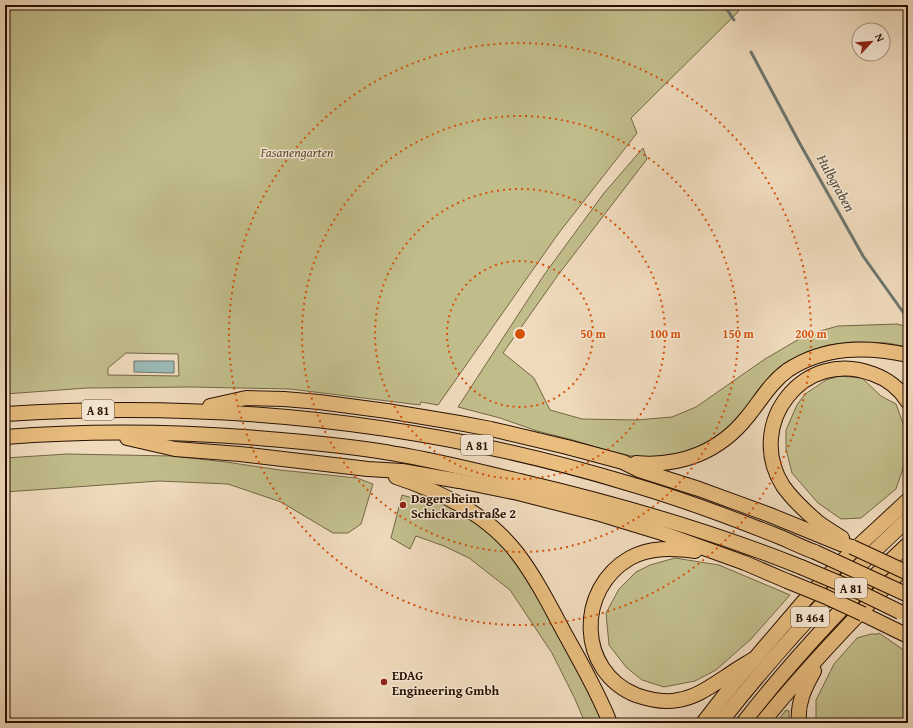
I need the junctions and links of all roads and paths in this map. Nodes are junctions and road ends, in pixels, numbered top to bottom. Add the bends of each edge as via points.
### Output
1 (908, 354) edge
2 (908, 402) edge
3 (190, 410) junction
4 (5, 414) edge
5 (112, 432) junction
6 (5, 437) edge
7 (623, 462) junction
8 (368, 469) junction
9 (908, 487) edge
10 (908, 500) edge
11 (908, 519) edge
12 (875, 530) junction
13 (830, 535) junction
14 (908, 544) edge
15 (730, 558) junction
16 (908, 564) edge
17 (908, 573) edge
18 (908, 595) edge
19 (904, 614) edge
20 (885, 628) junction
21 (908, 636) edge
22 (908, 645) edge
23 (822, 652) junction
24 (752, 660) junction
25 (610, 723) edge
26 (703, 723) edge
27 (720, 723) edge
28 (743, 723) edge
29 (762, 723) edge
30 (799, 723) edge

1 - 7 highway via 860,349 821,354 787,371 769,388 742,423 717,445 676,462
2 - 13 highway via 900,391 878,375 844,368 820,373 801,383 777,412 770,445 778,477 790,495
3 - 4 highway, A 81 via 85,410
3 - 7 highway via 246,398 352,406 491,429
3 - 18 highway, A 81, bridge via 348,423 521,454 591,472 741,522 815,552
5 - 6 highway, A 81
5 - 8 highway via 175,449
5 - 19 highway, A 81, bridge via 190,433 322,444 396,454 500,476 606,502 701,531 801,567
7 - 13 highway via 639,470
8 - 15 highway via 402,471 539,498 642,527
8 - 25 highway via 444,495 487,523 508,542 544,595
9 - 12 highway
10 - 12 highway, B 464
11 - 27 highway, B 464 via 816,610
12 - 24 highway, B 464 via 840,563
13 - 17 highway, bridge via 841,544
14 - 28 highway, B 464 via 808,646
15 - 20 highway, bridge via 824,596 867,616 878,626
15 - 24 highway via 667,549 650,551 631,558 616,568 598,591 591,616 591,640 601,665 609,676 632,693 655,700 688,698 704,691
16 - 23 highway, B 464
20 - 21 highway
20 - 22 highway
23 - 29 highway, B 464
23 - 30 highway via 801,697
24 - 26 highway, B 464

